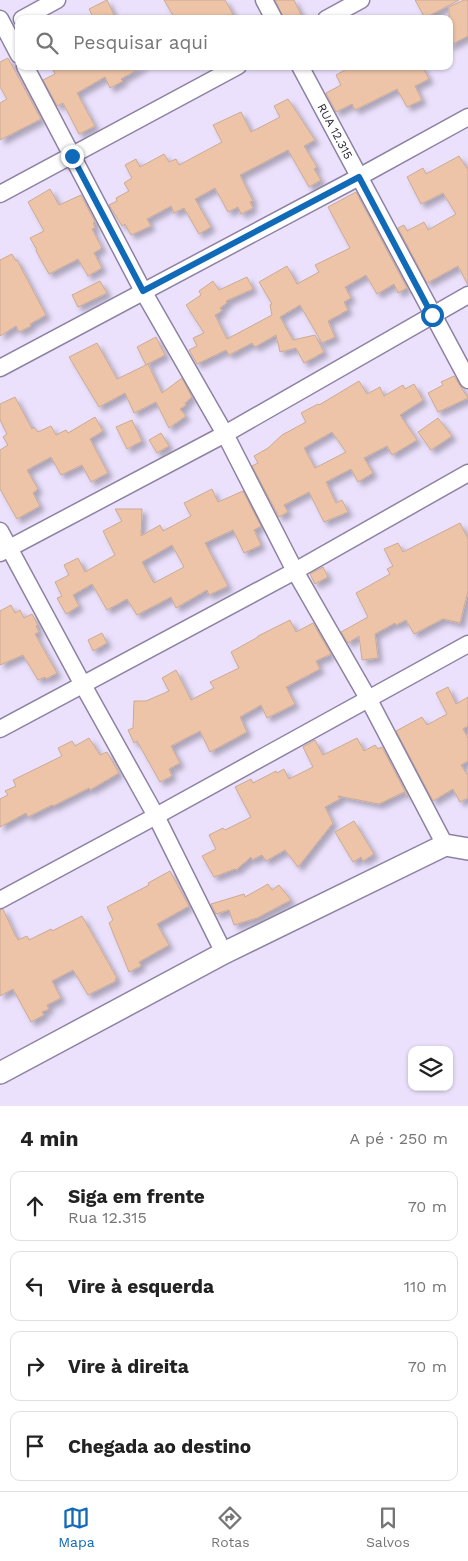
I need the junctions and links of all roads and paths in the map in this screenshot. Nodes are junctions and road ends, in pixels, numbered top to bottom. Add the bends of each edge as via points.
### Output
1 (57, 0) edge
2 (264, 0) edge
3 (361, 0) edge
4 (26, 15) edge
5 (272, 15) edge
6 (333, 15) edge
7 (9, 23) edge
8 (15, 42) edge
9 (27, 70) edge
10 (231, 70) edge
11 (302, 70) edge
12 (468, 117) edge
13 (72, 156) junction
14 (359, 177) junction
15 (0, 194) edge
16 (143, 291) junction
17 (468, 295) edge
18 (432, 315) junction
19 (0, 368) edge
20 (468, 380) edge
21 (225, 434) junction
22 (468, 473) edge
23 (0, 531) edge
24 (5, 550) edge
25 (295, 571) junction
26 (468, 644) edge
27 (83, 685) junction
28 (369, 700) junction
29 (0, 729) edge
30 (156, 816) junction
31 (445, 845) junction
32 (468, 849) edge
33 (0, 900) edge
34 (224, 953) junction
35 (0, 1073) edge

1 - 4 street
2 - 5 street
3 - 6 street
7 - 8 street
9 - 13 street
10 - 13 street
11 - 14 street, RUA 12.315
12 - 14 street
13 - 15 street
13 - 16 street
14 - 16 street
14 - 18 street, RUA 12.315
16 - 19 street
16 - 21 street
17 - 18 street
18 - 20 street, RUA 12.315
18 - 21 street
21 - 24 street
21 - 25 street
22 - 25 street
23 - 24 street
24 - 27 street
25 - 27 street
25 - 28 street
26 - 28 street
27 - 29 street
27 - 30 street
28 - 30 street
28 - 31 street
30 - 33 street
30 - 34 street
31 - 32 street
31 - 34 street
34 - 35 street

